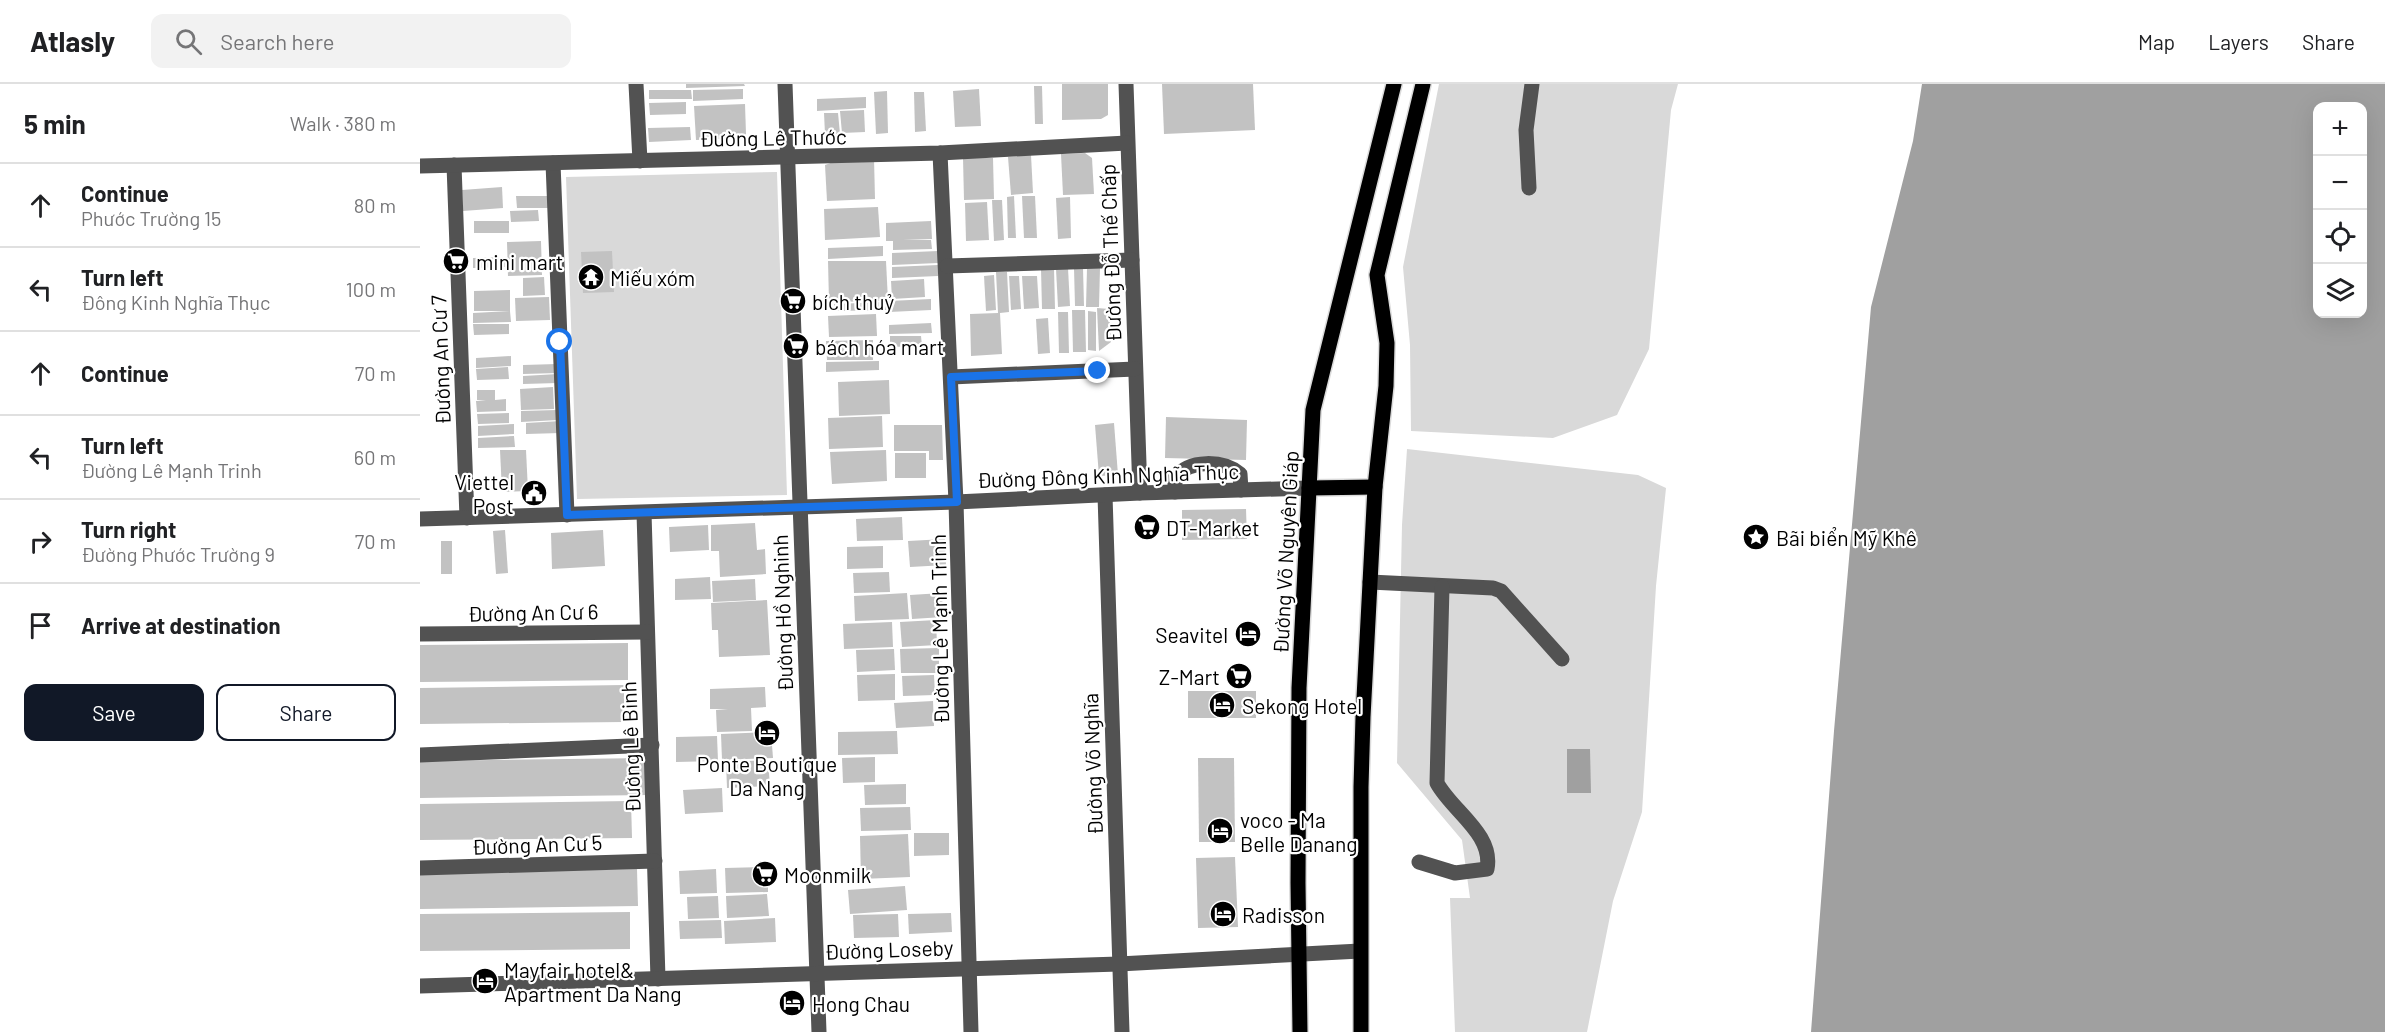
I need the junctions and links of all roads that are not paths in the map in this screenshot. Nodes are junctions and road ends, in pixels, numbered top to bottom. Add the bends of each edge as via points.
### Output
1 (636, 84) edge
2 (786, 84) edge
3 (1126, 84) edge
4 (1394, 84) edge
5 (1423, 84) edge
6 (1532, 84) edge
7 (1127, 144) junction
8 (940, 153) junction
9 (789, 158) junction
10 (640, 161) junction
11 (553, 163) junction
12 (454, 165) junction
13 (420, 166) edge
14 (1529, 188) dead end
15 (1132, 260) junction
16 (947, 266) junction
17 (1135, 369) junction
18 (951, 377) junction
19 (1309, 488) junction
20 (1375, 488) junction
21 (1241, 490) junction
22 (1175, 492) junction
23 (1140, 493) junction
24 (1105, 495) junction
25 (957, 502) junction
26 (800, 506) junction
27 (644, 513) junction
28 (567, 515) junction
29 (467, 518) junction
30 (420, 519) edge
31 (1370, 582) junction
32 (1442, 587) junction
33 (646, 632) junction
34 (420, 634) edge
35 (1562, 659) dead end
36 (652, 745) junction
37 (420, 755) edge
38 (655, 861) junction
39 (1419, 862) dead end
40 (420, 868) edge
41 (1360, 951) junction
42 (1299, 954) junction
43 (1119, 963) junction
44 (969, 967) junction
45 (818, 972) junction
46 (658, 978) junction
47 (420, 986) edge
48 (819, 1032) edge
49 (972, 1032) edge
50 (1122, 1032) edge
51 (1300, 1032) edge
52 (1361, 1032) edge

1 - 10 street
2 - 9 street, Đường Hồ Nghinh
3 - 7 street, Đường Đỗ Thế Chấp
4 - 19 main road, Đường Võ Nguyên Giáp via 1313,410
5 - 20 main road via 1377,275 1387,344
6 - 14 street via 1526,130
7 - 8 street, Đường Lê Thước
7 - 15 street, Đường Đỗ Thế Chấp
8 - 9 street, Đường Lê Thước
8 - 16 street, Đường Lê Mạnh Trinh
9 - 10 street, Đường Lê Thước
9 - 26 street, Đường Hồ Nghinh
10 - 11 street, Đường Lê Thước
11 - 12 street, Đường Lê Thước
11 - 28 street
12 - 13 street, Đường Lê Thước
12 - 29 street, Đường An Cư 7
15 - 16 street
15 - 17 street, Đường Đỗ Thế Chấp
16 - 18 street, Đường Lê Mạnh Trinh
17 - 18 street
17 - 23 street, Đường Đỗ Thế Chấp
18 - 25 street, Đường Lê Mạnh Trinh
19 - 20 main road
19 - 21 street, Đường Đông Kinh Nghĩa Thục
19 - 42 main road, Đường Võ Nguyên Giáp via 1299,688
20 - 31 main road
21 - 22 street, Đường Đông Kinh Nghĩa Thục
21 - 22 street via 1240,474 1230,466 1210,465 1181,470 1175,478
22 - 23 street, Đường Đông Kinh Nghĩa Thục
23 - 24 street, Đường Đông Kinh Nghĩa Thục
24 - 25 street, Đường Đông Kinh Nghĩa Thục
24 - 43 street, Đường Võ Nghĩa
25 - 26 street, Đường Đông Kinh Nghĩa Thục
25 - 44 street, Đường Lê Mạnh Trinh
26 - 27 street, Đường Đông Kinh Nghĩa Thục
26 - 45 street, Đường Hồ Nghinh
27 - 28 street, Đường Đông Kinh Nghĩa Thục
27 - 33 street, Đường Lê Binh
28 - 29 street, Đường Đông Kinh Nghĩa Thục
29 - 30 street, Đường Đông Kinh Nghĩa Thục
31 - 32 street
31 - 41 main road via 1360,787
32 - 35 street via 1501,591
32 - 39 street via 1437,783 1482,839 1489,857 1487,869 1455,873
33 - 34 street, Đường An Cư 6
33 - 36 street, Đường Lê Binh
36 - 37 street
36 - 38 street, Đường Lê Binh
38 - 40 street, Đường An Cư 5
38 - 46 street, Đường Lê Binh
41 - 42 street, Đường Loseby
41 - 52 main road
42 - 43 street, Đường Loseby
42 - 51 main road, Đường Võ Nguyên Giáp
43 - 44 street, Đường Loseby
43 - 50 street, Đường Võ Nghĩa
44 - 45 street, Đường Loseby
44 - 49 street, Đường Lê Mạnh Trinh
45 - 46 street, Đường Loseby
45 - 48 street, Đường Hồ Nghinh
46 - 47 street, Đường Loseby

